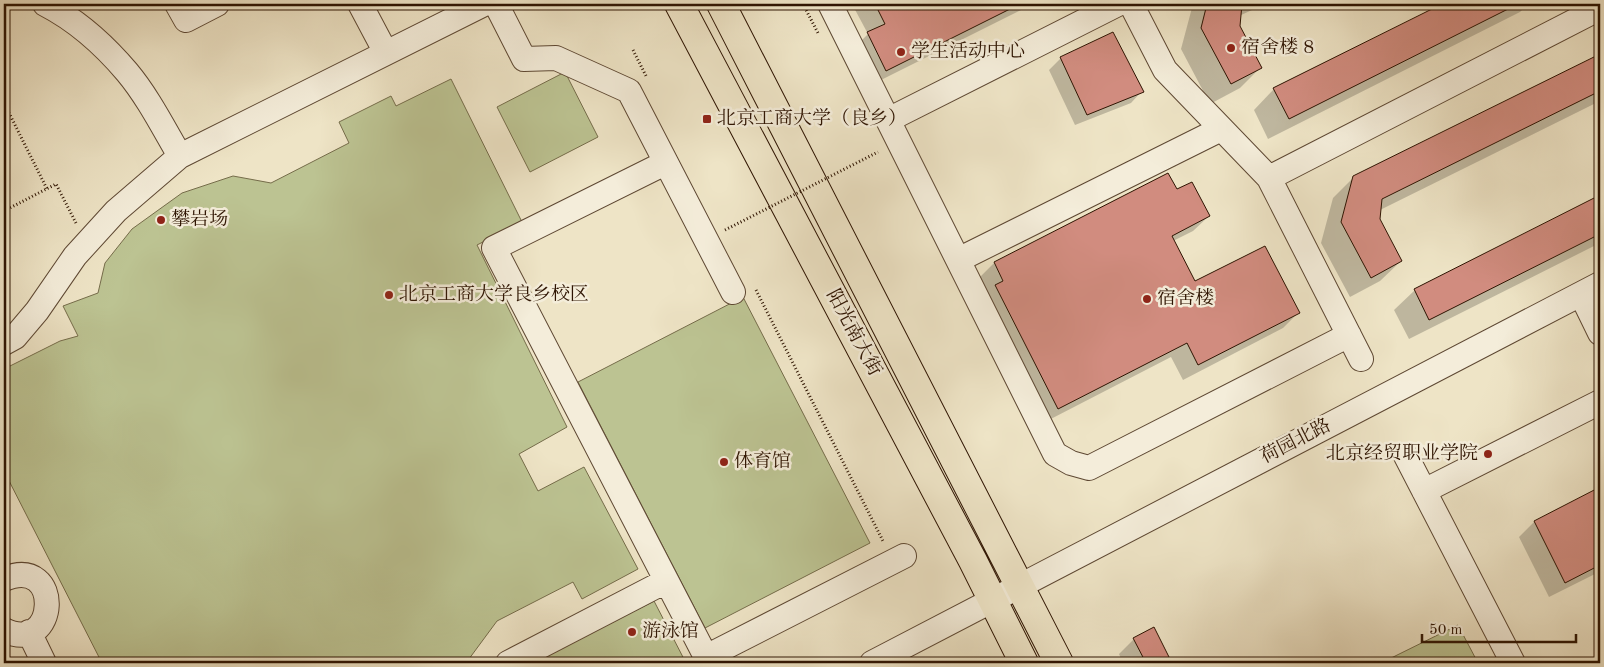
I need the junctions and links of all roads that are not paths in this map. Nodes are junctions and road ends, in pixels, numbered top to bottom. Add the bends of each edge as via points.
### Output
1 (177, 4) edge
2 (217, 4) edge
3 (360, 4) edge
4 (484, 4) edge
5 (496, 4) edge
6 (679, 4) edge
7 (721, 4) edge
8 (830, 4) edge
9 (1118, 4) edge
10 (1131, 4) edge
11 (51, 5) edge
12 (1600, 8) edge
13 (386, 53) junction
14 (888, 120) junction
15 (1221, 129) junction
16 (180, 156) junction
17 (666, 163) junction
18 (1269, 178) junction
19 (958, 260) junction
20 (742, 287) road end
21 (1591, 289) edge
22 (1600, 333) edge
23 (1349, 336) junction
24 (4, 343) edge
25 (1361, 359) dead end
26 (1600, 402) edge
27 (1406, 456) dead end
28 (1424, 491) junction
29 (899, 559) road end
30 (4, 579) edge
31 (666, 581) junction
32 (1020, 586) junction
33 (992, 600) junction
34 (4, 630) edge
35 (29, 632) junction
36 (44, 663) edge
37 (508, 663) edge
38 (872, 663) edge
39 (1024, 663) edge
40 (1059, 663) edge
41 (1513, 663) edge

1 - 2 street via 186,20
3 - 13 street
4 - 13 street
5 - 17 street via 524,59 556,58 629,91
6 - 33 main road, 阳光南大街
7 - 32 main road, 阳光南大街
8 - 14 street
9 - 14 street
10 - 15 street via 1165,70
11 - 16 street via 97,41 128,73
12 - 18 street
13 - 16 street
14 - 19 street
15 - 18 street
15 - 19 street
16 - 24 street via 116,211 75,256 32,318 15,338
17 - 20 street
17 - 31 street via 494,248
18 - 23 street
19 - 23 street via 1055,454 1089,468
21 - 22 street
21 - 32 street, 荷园北路
23 - 25 street
26 - 28 street
27 - 28 street
28 - 41 street
29 - 31 street via 706,657
30 - 35 street via 23,575 32,578 46,592 48,611 37,628
31 - 37 street
32 - 33 street, 荷园北路
32 - 40 main road, 阳光南大街
33 - 38 street, 荷园北路
33 - 39 main road, 阳光南大街
34 - 35 street via 19,634
35 - 36 street

